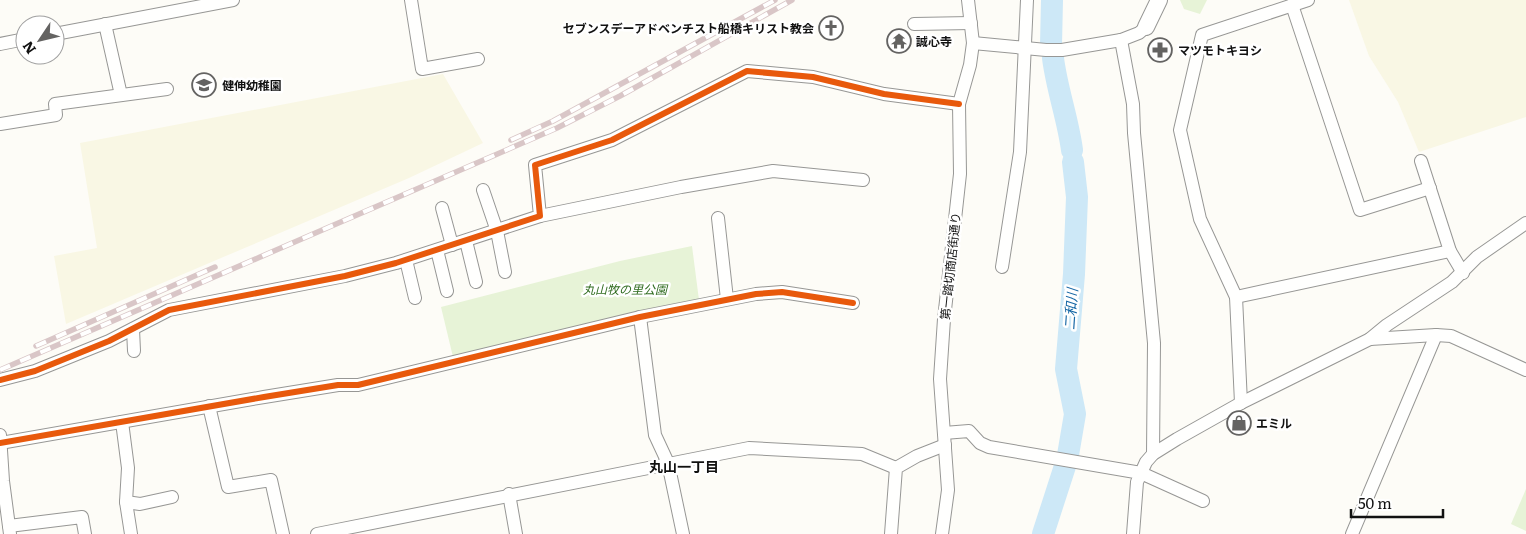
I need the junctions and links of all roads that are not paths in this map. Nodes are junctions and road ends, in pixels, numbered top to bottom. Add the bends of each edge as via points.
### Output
1 (234, 0) edge
2 (411, 0) edge
3 (968, 0) edge
4 (1027, 0) edge
5 (1159, 0) edge
6 (1308, 0) edge
7 (1292, 5) junction
8 (972, 23) junction
9 (105, 24) junction
10 (914, 24) dead end
11 (1146, 27) joint
12 (65, 32) edge
13 (1121, 40) junction
14 (15, 41) edge
15 (973, 43) junction
16 (0, 44) edge
17 (1026, 48) junction
18 (478, 59) dead end
19 (166, 89) dead end
20 (120, 95) junction
21 (959, 104) junction
22 (0, 124) edge
23 (1422, 161) dead end
24 (864, 180) dead end
25 (1430, 188) junction
26 (483, 190) dead end
27 (442, 208) dead end
28 (540, 216) junction
29 (718, 218) dead end
30 (1526, 223) edge
31 (497, 231) junction
32 (466, 241) junction
33 (452, 245) junction
34 (437, 250) junction
35 (1450, 251) junction
36 (406, 260) junction
37 (1002, 267) dead end
38 (505, 272) dead end
39 (1463, 274) junction
40 (476, 282) dead end
41 (447, 291) dead end
42 (1236, 297) junction
43 (415, 298) dead end
44 (727, 299) junction
45 (853, 303) dead end
46 (640, 317) junction
47 (133, 329) junction
48 (1436, 335) junction
49 (1370, 339) junction
50 (134, 351) dead end
51 (1526, 370) edge
52 (0, 380) edge
53 (1241, 403) junction
54 (209, 406) junction
55 (122, 422) junction
56 (0, 434) edge
57 (945, 439) junction
58 (0, 443) edge
59 (1153, 454) junction
60 (668, 462) junction
61 (896, 468) junction
62 (1141, 473) junction
63 (509, 494) junction
64 (172, 497) dead end
65 (1202, 501) dead end
66 (126, 502) junction
67 (7, 523) edge
68 (85, 534) edge
69 (131, 534) edge
70 (283, 534) edge
71 (317, 534) edge
72 (516, 534) edge
73 (684, 534) edge
74 (891, 534) edge
75 (942, 534) edge
76 (1133, 534) edge
77 (1352, 534) edge

1 - 9 street
2 - 18 street via 422,69
3 - 8 street, 第一踏切商店街通り
4 - 17 street
5 - 11 street
6 - 7 street
7 - 25 street via 1360,210
7 - 42 street via 1202,35 1180,130 1200,219
8 - 10 street
8 - 15 street, 第一踏切商店街通り
9 - 12 street
9 - 20 street
11 - 13 street
13 - 17 street via 1062,50
13 - 59 street via 1134,104 1154,343
14 - 16 street
15 - 17 street
15 - 21 street, 第一踏切商店街通り
17 - 37 street via 1020,152
19 - 20 street
20 - 22 street via 55,104 56,115
21 - 28 street via 884,94 812,77 747,72 612,140 535,165
21 - 57 street, 第一踏切商店街通り via 960,174 940,379
23 - 25 street
24 - 28 street via 773,171 681,186
25 - 35 street
26 - 31 street
27 - 33 street
28 - 31 street
29 - 44 street
30 - 39 street via 1477,257
31 - 32 street
31 - 38 street
32 - 33 street
32 - 40 street
33 - 34 street
34 - 36 street
34 - 41 street
35 - 39 street
35 - 42 street
36 - 43 street
36 - 47 street via 345,276 169,310
39 - 49 street
42 - 53 street
44 - 45 street via 782,292
44 - 46 street
46 - 54 street via 358,385
46 - 60 street via 655,435
47 - 50 street
47 - 52 street via 35,371
48 - 49 street
48 - 51 street via 1451,336
48 - 77 street
49 - 53 street
53 - 59 street
54 - 55 street
54 - 70 street via 228,487 271,480
55 - 58 street
55 - 66 street via 128,468
56 - 58 street
57 - 61 street
57 - 62 street via 968,431 989,447
57 - 75 street, 第一踏切商店街通り via 948,490
58 - 67 street
59 - 62 street
60 - 61 street via 762,448 862,454
60 - 63 street
60 - 73 street
61 - 74 street
62 - 65 street
62 - 76 street
63 - 71 street
63 - 72 street
64 - 66 street via 140,504
66 - 69 street
67 - 68 street via 82,517

